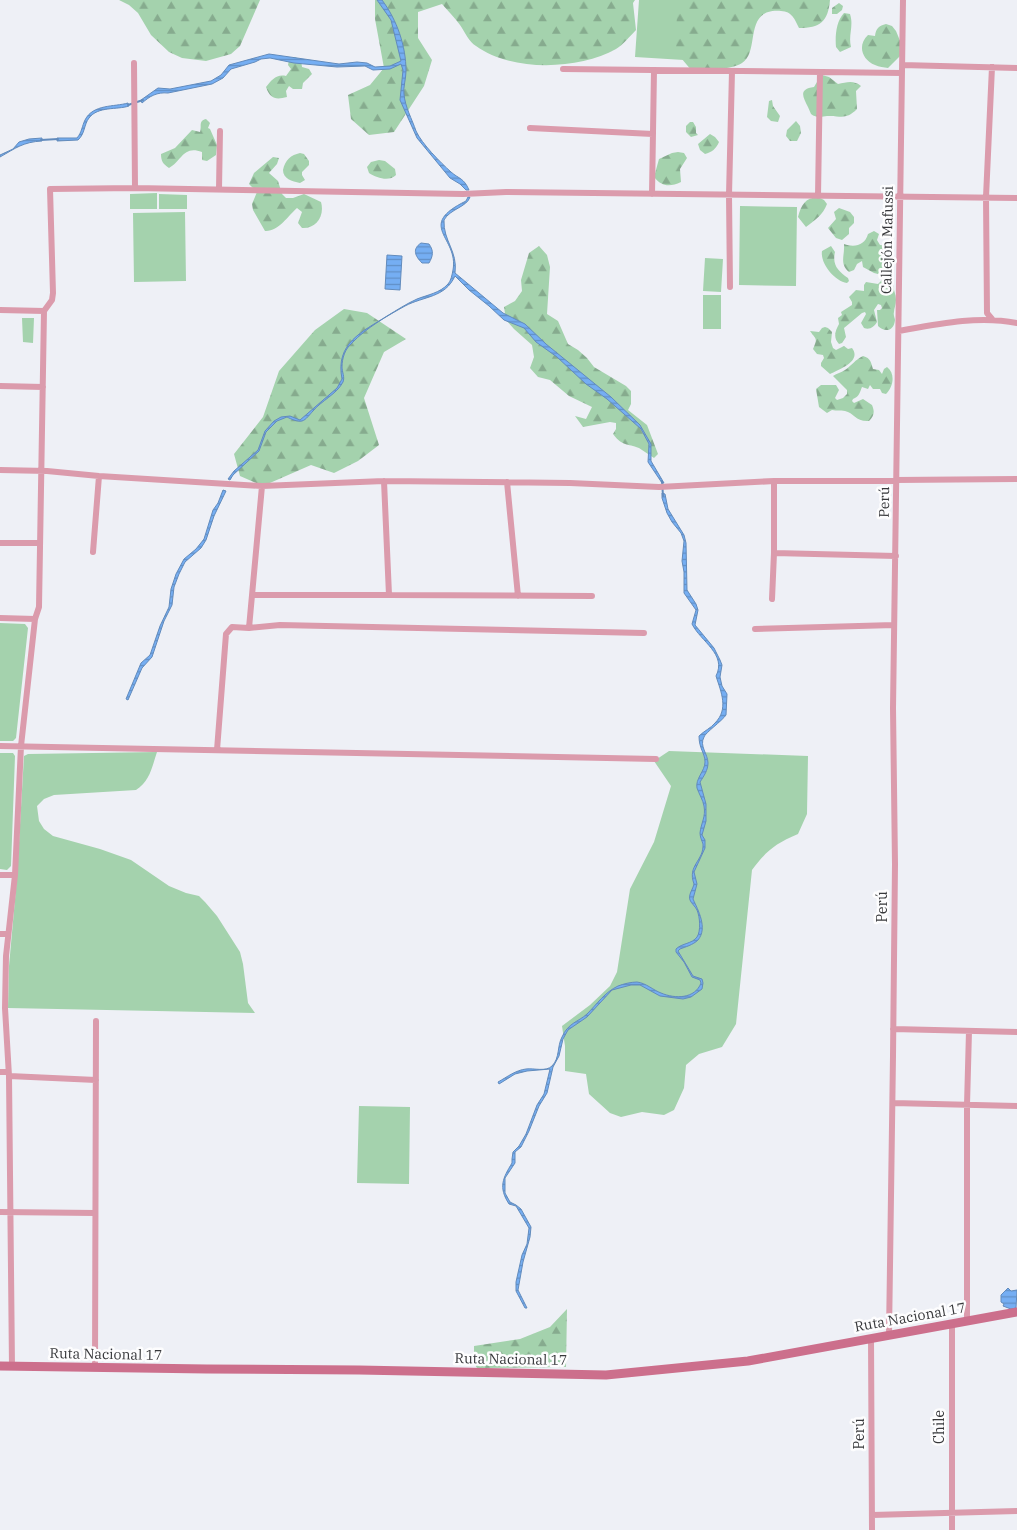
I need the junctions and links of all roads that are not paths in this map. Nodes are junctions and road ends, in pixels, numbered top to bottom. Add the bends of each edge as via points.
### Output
1 (903, 0) edge
2 (134, 63) dead end
3 (992, 67) junction
4 (563, 68) dead end
5 (1017, 68) edge
6 (902, 69) junction
7 (654, 70) junction
8 (732, 71) junction
9 (820, 72) junction
10 (530, 128) dead end
11 (220, 131) dead end
12 (653, 134) junction
13 (135, 188) junction
14 (219, 189) junction
15 (652, 194) junction
16 (729, 195) junction
17 (818, 196) junction
18 (901, 197) junction
19 (986, 197) junction
20 (1017, 198) edge
21 (730, 287) dead end
22 (0, 310) edge
23 (44, 310) junction
24 (992, 319) junction
25 (1017, 323) edge
26 (899, 331) junction
27 (0, 386) edge
28 (43, 386) junction
29 (0, 470) edge
30 (42, 471) junction
31 (99, 476) junction
32 (1017, 479) edge
33 (897, 480) junction
34 (384, 481) junction
35 (774, 481) junction
36 (507, 482) junction
37 (262, 486) junction
38 (0, 543) edge
39 (40, 544) junction
40 (93, 552) dead end
41 (774, 553) junction
42 (896, 556) junction
43 (388, 594) junction
44 (253, 595) junction
45 (518, 596) junction
46 (592, 596) dead end
47 (772, 599) dead end
48 (0, 618) edge
49 (35, 619) junction
50 (894, 625) junction
51 (249, 628) junction
52 (755, 629) dead end
53 (644, 633) dead end
54 (0, 746) edge
55 (21, 746) junction
56 (217, 750) junction
57 (656, 759) dead end
58 (0, 875) edge
59 (15, 875) junction
60 (0, 934) edge
61 (8, 934) junction
62 (96, 1021) dead end
63 (893, 1029) junction
64 (969, 1031) junction
65 (1017, 1032) edge
66 (0, 1072) edge
67 (9, 1074) junction
68 (96, 1080) junction
69 (893, 1102) junction
70 (967, 1105) junction
71 (1017, 1106) edge
72 (0, 1212) edge
73 (11, 1212) junction
74 (95, 1213) junction
75 (1017, 1312) edge
76 (967, 1321) junction
77 (952, 1324) junction
78 (889, 1335) junction
79 (871, 1338) junction
80 (0, 1366) edge
81 (12, 1366) junction
82 (95, 1368) junction
83 (1017, 1511) edge
84 (952, 1513) junction
85 (872, 1515) junction
86 (872, 1530) edge
87 (952, 1530) edge

1 - 6 street, Callejón Mafussi
2 - 13 street
3 - 5 street
3 - 6 street
3 - 19 street
4 - 7 street
6 - 9 street
6 - 18 street, Callejón Mafussi
7 - 8 street
7 - 12 street
8 - 9 street
8 - 16 street
9 - 17 street
10 - 12 street
11 - 14 street
12 - 15 street
13 - 14 street
13 - 23 street via 50,189 53,293
14 - 15 street
15 - 16 street
16 - 17 street
16 - 21 street
17 - 18 street
18 - 19 street
18 - 26 street, Callejón Mafussi
19 - 20 street
19 - 24 street via 988,313
22 - 23 street
23 - 28 street
24 - 25 street
24 - 26 street
26 - 33 street, Callejón Mafussi
27 - 28 street
28 - 30 street
29 - 30 street
30 - 31 street
30 - 39 street
31 - 37 street
31 - 40 street
32 - 33 street
33 - 35 street
33 - 42 street, Perú
34 - 36 street
34 - 37 street
34 - 43 street
35 - 36 street via 659,487
35 - 41 street
36 - 45 street
37 - 44 street
38 - 39 street
39 - 49 street via 39,607
41 - 42 street
41 - 47 street
42 - 50 street, Perú
43 - 44 street
43 - 45 street
44 - 51 street
45 - 46 street
48 - 49 street
49 - 55 street
50 - 52 street
50 - 63 street, Perú
51 - 53 street via 280,625
51 - 56 street via 232,628 226,634
54 - 55 street
55 - 56 street
55 - 59 street
56 - 57 street
58 - 59 street
59 - 61 street
60 - 61 street
61 - 67 street via 5,1008
62 - 68 street
63 - 64 street
63 - 69 street, Perú
64 - 65 street
64 - 70 street
66 - 67 street
67 - 68 street
67 - 73 street
68 - 74 street
69 - 70 street
69 - 78 street, Perú
70 - 71 street
70 - 76 street
72 - 73 street
73 - 74 street
73 - 81 street
74 - 82 street
75 - 76 street, Ruta Nacional 17
76 - 77 street, Ruta Nacional 17
77 - 78 street, Ruta Nacional 17
77 - 84 street, Chile
78 - 79 street, Ruta Nacional 17
79 - 82 street, Ruta Nacional 17 via 748,1361 606,1375
79 - 85 street, Perú
80 - 81 street, Ruta Nacional 17
81 - 82 street, Ruta Nacional 17
83 - 84 street
84 - 85 street
84 - 87 street, Chile
85 - 86 street, Perú

